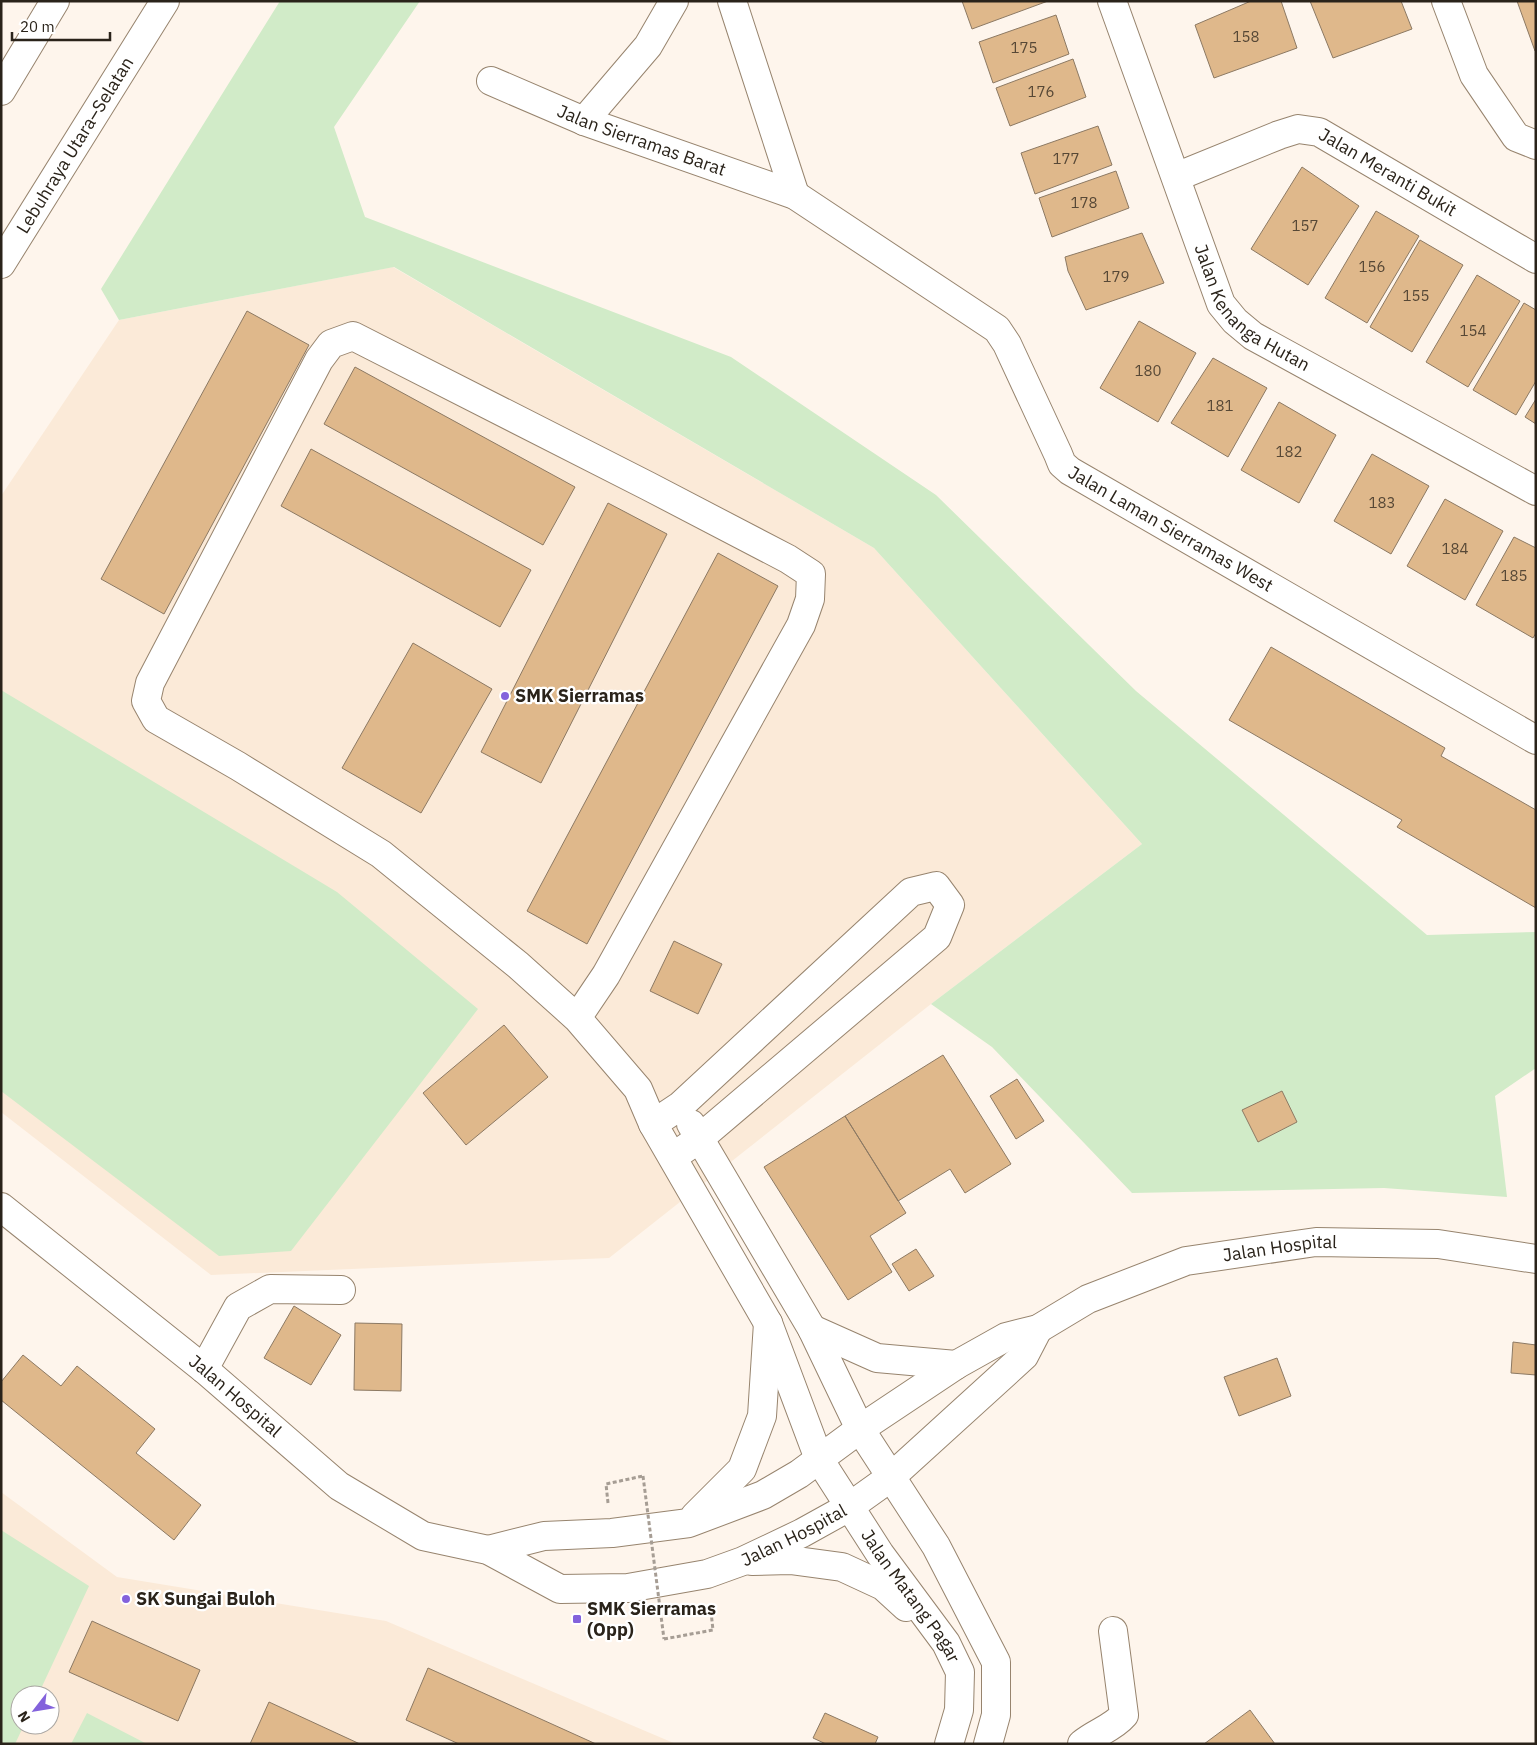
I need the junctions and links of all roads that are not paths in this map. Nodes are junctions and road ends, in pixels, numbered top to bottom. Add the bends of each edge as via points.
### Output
1 (55, 1) edge
2 (165, 1) edge
3 (674, 1) edge
4 (732, 1) edge
5 (1112, 1) edge
6 (1446, 1) edge
7 (491, 80) dead end
8 (1, 91) edge
9 (584, 121) junction
10 (1536, 145) edge
11 (1176, 177) junction
12 (795, 196) junction
13 (1536, 259) edge
14 (1, 264) edge
15 (1536, 491) edge
16 (1536, 740) edge
17 (577, 1018) junction
18 (638, 1089) junction
19 (680, 1106) junction
20 (653, 1124) junction
21 (700, 1138) junction
22 (673, 1157) junction
23 (1, 1207) edge
24 (1536, 1258) edge
25 (341, 1290) dead end
26 (768, 1323) junction
27 (812, 1329) junction
28 (1038, 1329) junction
29 (956, 1365) junction
30 (204, 1369) junction
31 (860, 1429) junction
32 (819, 1459) junction
33 (891, 1477) junction
34 (849, 1507) junction
35 (689, 1523) junction
36 (488, 1550) junction
37 (743, 1561) junction
38 (1113, 1631) dead end
39 (946, 1643) junction
40 (949, 1744) edge
41 (988, 1744) edge
42 (1082, 1744) edge

1 - 8 main road
2 - 14 main road, Lebuhraya Utara–Selatan
3 - 9 main road via 648,46
4 - 12 main road
5 - 11 main road, Jalan Kenanga Hutan
6 - 10 main road via 1474,75 1516,137
7 - 9 main road, Jalan Sierramas Barat
9 - 12 main road, Jalan Sierramas Barat
11 - 13 main road, Jalan Meranti Bukit via 1298,129 1318,132
11 - 15 main road, Jalan Kenanga Hutan via 1221,304 1235,321 1253,336
12 - 16 main road, Jalan Laman Sierramas West via 997,329 1008,344 1062,464 1070,471
17 - 17 main road via 518,965 381,854 156,719 146,701 150,683 319,360 331,344 353,336 648,486 811,574 810,599 801,625 606,975
17 - 18 main road
18 - 19 main road
18 - 20 main road, Jalan Matang Pagar
19 - 20 main road
19 - 21 main road
19 - 21 main road via 911,892 936,886 950,905 937,937
20 - 22 main road, Jalan Matang Pagar
21 - 22 main road
21 - 27 main road
22 - 26 main road, Jalan Matang Pagar
23 - 30 main road, Jalan Hospital
24 - 28 main road, Jalan Hospital via 1438,1244 1316,1242 1186,1261 1088,1299
25 - 30 main road via 270,1289 238,1307
26 - 32 main road, Jalan Matang Pagar
26 - 35 main road via 762,1416 742,1470
27 - 29 main road via 877,1358
27 - 31 main road
28 - 29 main road, Jalan Hospital via 1006,1337
28 - 33 main road, Jalan Hospital via 1024,1356
29 - 31 main road, Jalan Hospital
30 - 36 main road, Jalan Hospital via 339,1486 423,1536
31 - 32 main road, Jalan Hospital
31 - 33 main road
32 - 34 main road, Jalan Matang Pagar
32 - 35 main road, Jalan Hospital via 763,1495
33 - 34 main road, Jalan Hospital
33 - 41 main road via 936,1546 996,1662 996,1715
34 - 37 main road, Jalan Hospital
34 - 39 main road, Jalan Matang Pagar
35 - 36 main road, Jalan Hospital via 612,1533 544,1536
36 - 37 main road, Jalan Hospital via 560,1589 628,1588 707,1574
37 - 39 main road via 790,1560 842,1566 883,1586
38 - 42 main road via 1124,1715
39 - 40 main road, Jalan Matang Pagar via 960,1672 959,1710

